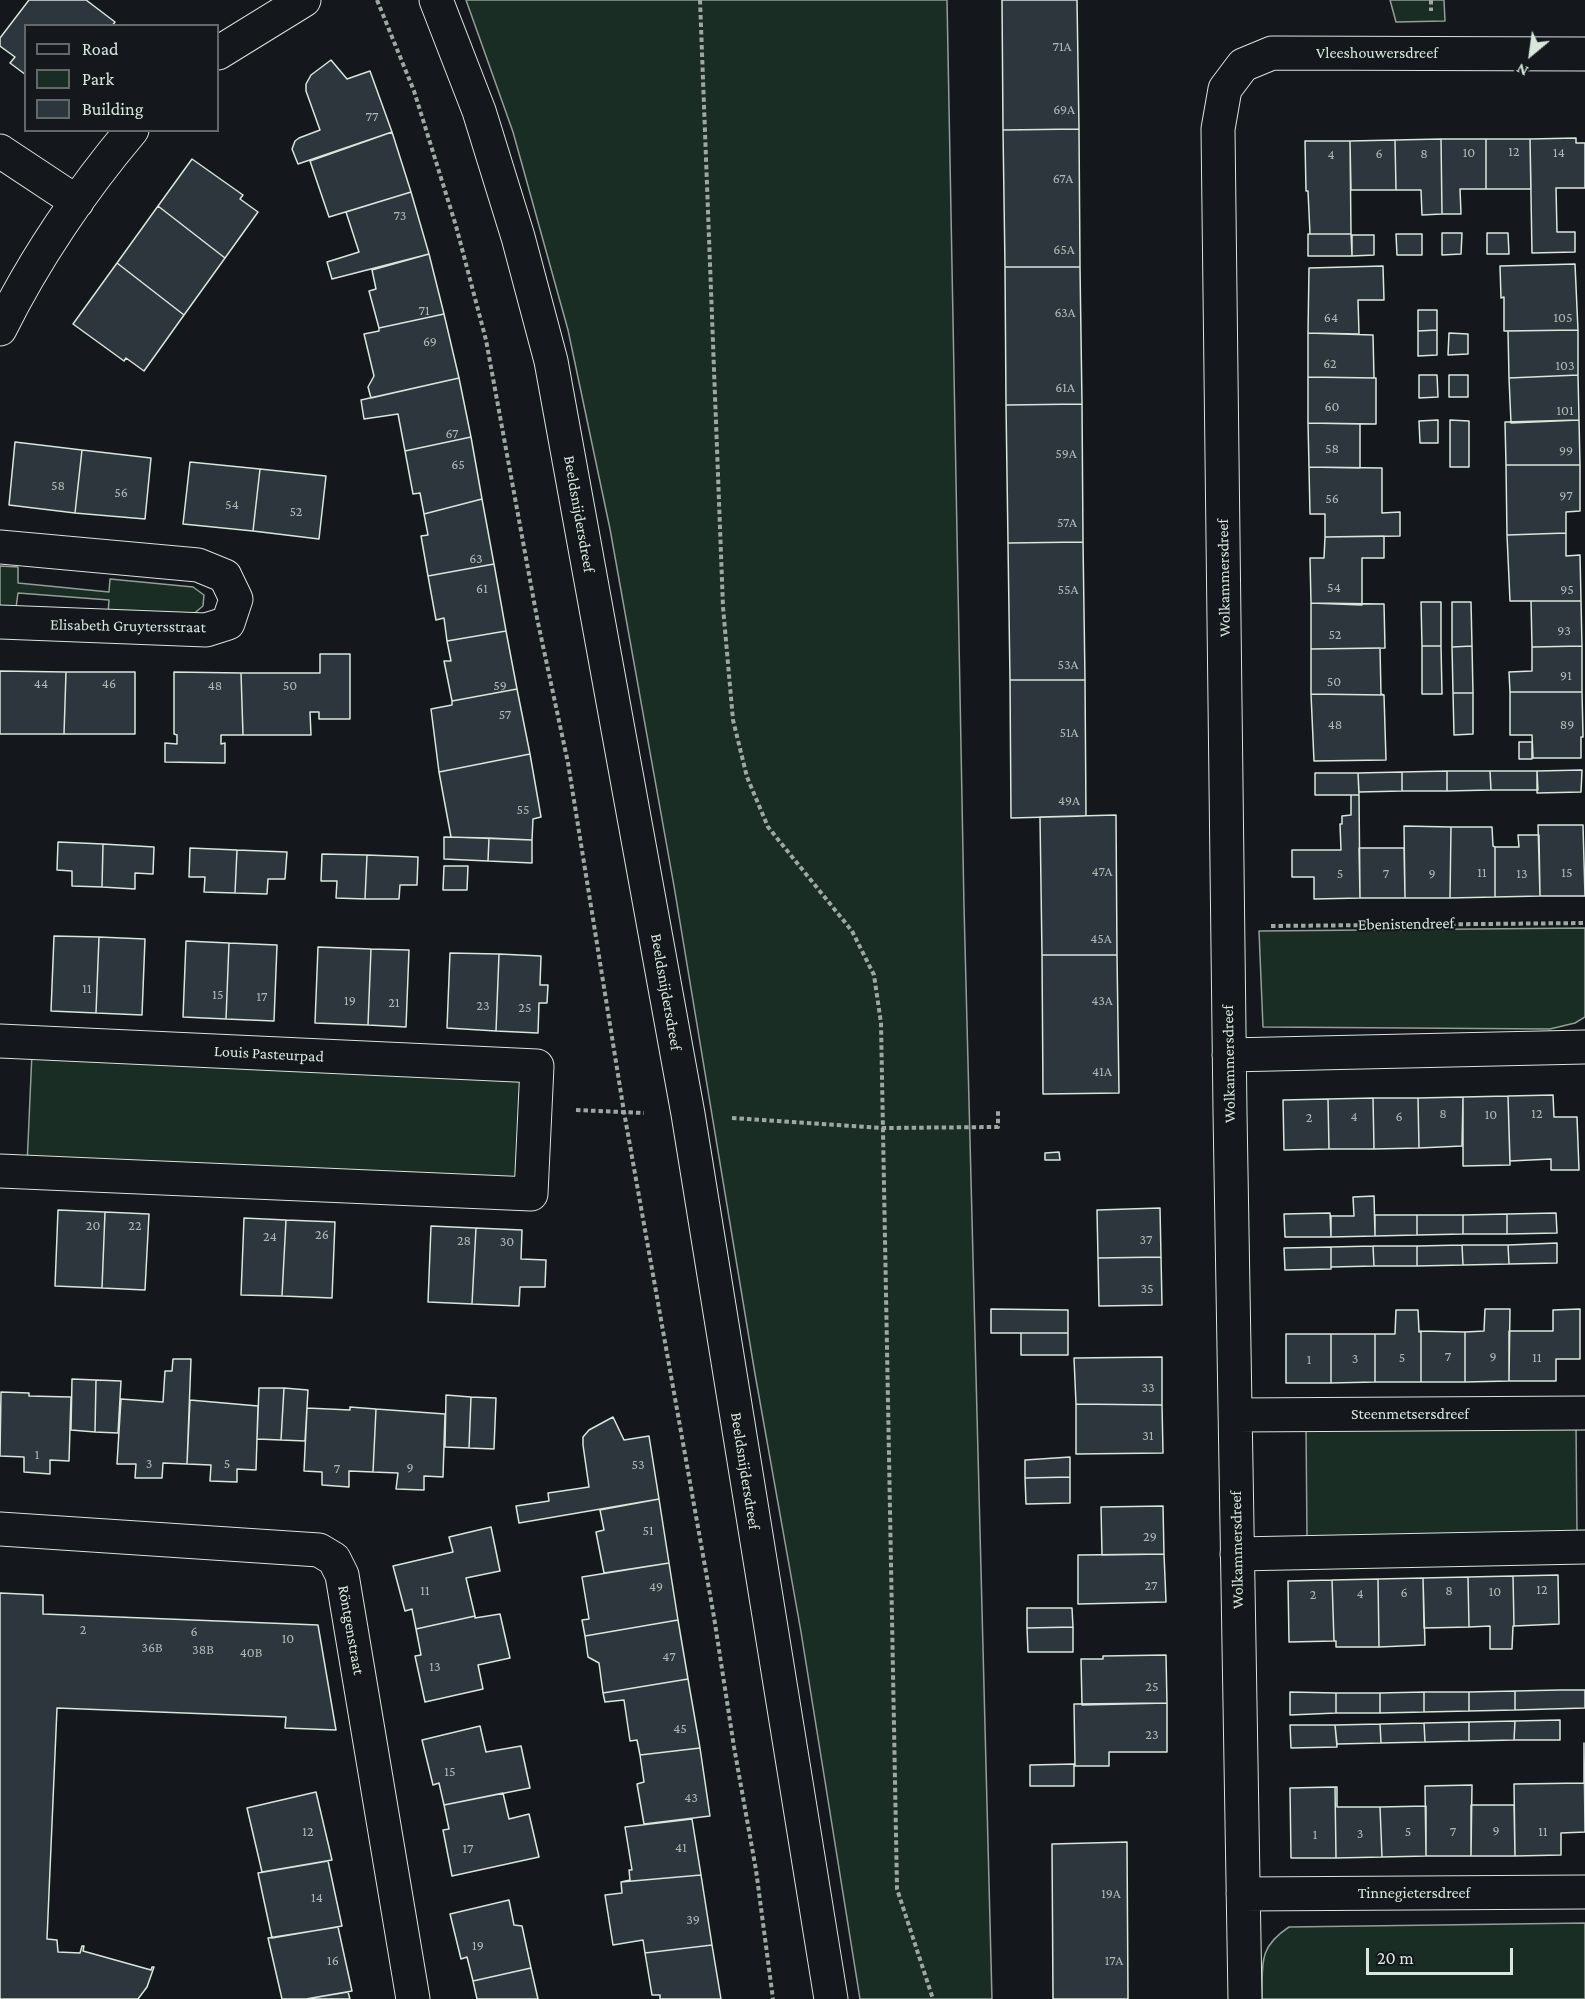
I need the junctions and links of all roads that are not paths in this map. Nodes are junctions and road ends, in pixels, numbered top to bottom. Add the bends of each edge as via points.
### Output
1 (304, 0) edge
2 (436, 0) edge
3 (219, 52) edge
4 (1585, 54) edge
5 (1218, 129) joint
6 (130, 132) edge
7 (0, 151) edge
8 (77, 202) junction
9 (0, 329) edge
10 (0, 547) edge
11 (0, 622) edge
12 (0, 1041) edge
13 (1585, 1047) edge
14 (1229, 1054) junction
15 (0, 1171) edge
16 (1585, 1413) edge
17 (1235, 1415) junction
18 (0, 1529) edge
19 (1585, 1547) edge
20 (1237, 1554) junction
21 (1585, 1892) edge
22 (1243, 1894) junction
23 (413, 1999) edge
24 (831, 1999) edge
25 (1245, 1999) edge

1 - 3 street
2 - 24 street, Beeldsnijdersdreef via 480,111 551,361 688,1114
4 - 5 street, Vleeshouwersdreef via 1272,53 1243,64 1225,89
5 - 14 street, Wolkammersdreef
6 - 8 street
7 - 8 street
8 - 9 street
10 - 11 street, Elisabeth Gruytersstraat via 198,565 225,576 236,599 228,623 206,630
12 - 15 street, Louis Pasteurpad via 537,1066 531,1194
13 - 14 street
14 - 17 street, Wolkammersdreef
16 - 17 street, Steenmetsersdreef
17 - 20 street, Wolkammersdreef
18 - 23 street, Röntgenstraat via 319,1550 334,1559 342,1575
19 - 20 street
20 - 22 street, Wolkammersdreef
21 - 22 street, Tinnegietersdreef
22 - 25 street, Wolkammersdreef

